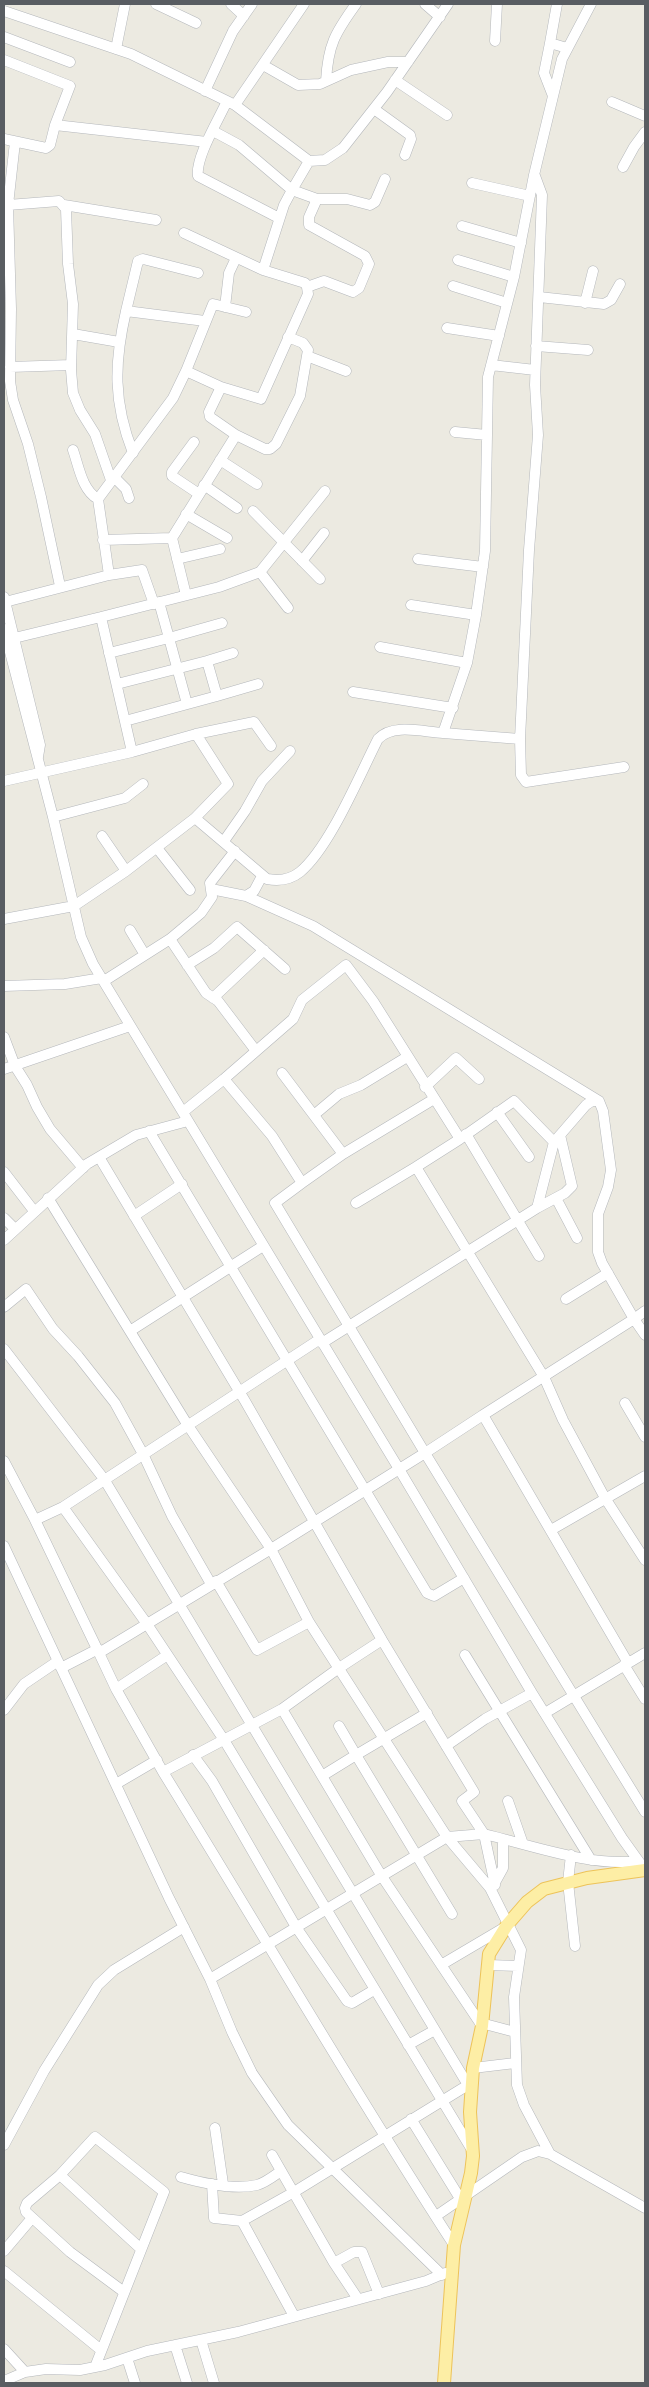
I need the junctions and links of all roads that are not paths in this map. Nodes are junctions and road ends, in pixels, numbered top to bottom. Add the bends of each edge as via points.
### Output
1 (125, 4) edge
2 (156, 4) edge
3 (231, 4) edge
4 (252, 4) edge
5 (304, 4) edge
6 (356, 4) edge
7 (425, 4) edge
8 (448, 4) edge
9 (497, 4) edge
10 (557, 4) edge
11 (591, 4) edge
12 (4, 11) edge
13 (244, 16) junction
14 (440, 17) junction
15 (196, 23) dead end
16 (4, 37) edge
17 (495, 41) dead end
18 (550, 43) junction
19 (567, 48) junction
20 (116, 49) junction
21 (4, 60) edge
22 (70, 62) dead end
23 (408, 62) junction
24 (263, 65) junction
25 (395, 80) junction
26 (326, 81) junction
27 (205, 91) junction
28 (553, 96) junction
29 (612, 102) dead end
30 (231, 103) junction
31 (374, 109) junction
32 (447, 115) dead end
33 (645, 116) edge
34 (55, 125) junction
35 (213, 131) junction
36 (645, 132) edge
37 (4, 138) edge
38 (15, 142) junction
39 (207, 142) junction
40 (405, 155) dead end
41 (309, 161) junction
42 (623, 167) dead end
43 (534, 174) junction
44 (385, 180) dead end
45 (472, 183) dead end
46 (292, 190) junction
47 (530, 196) junction
48 (317, 199) junction
49 (6, 205) edge
50 (64, 205) junction
51 (279, 218) junction
52 (156, 220) dead end
53 (462, 226) dead end
54 (184, 232) dead end
55 (521, 243) junction
56 (236, 258) junction
57 (458, 260) dead end
58 (263, 270) junction
59 (593, 271) dead end
60 (198, 273) dead end
61 (514, 277) junction
62 (620, 284) dead end
63 (453, 286) dead end
64 (307, 287) junction
65 (539, 297) junction
66 (507, 303) junction
67 (586, 303) junction
68 (225, 307) junction
69 (126, 311) junction
70 (246, 312) dead end
71 (205, 321) junction
72 (447, 328) dead end
73 (73, 334) junction
74 (499, 336) junction
75 (288, 337) junction
76 (119, 342) junction
77 (536, 346) junction
78 (588, 350) dead end
79 (306, 356) junction
80 (71, 365) junction
81 (491, 365) junction
82 (10, 367) junction
83 (535, 370) junction
84 (186, 371) junction
85 (346, 371) dead end
86 (221, 387) junction
87 (455, 432) dead end
88 (487, 434) junction
89 (236, 435) junction
90 (194, 442) dead end
91 (73, 450) dead end
92 (134, 453) junction
93 (220, 460) junction
94 (112, 479) junction
95 (257, 484) dead end
96 (202, 490) junction
97 (325, 491) dead end
98 (129, 498) dead end
99 (98, 499) junction
100 (237, 508) dead end
101 (253, 511) dead end
102 (186, 514) junction
103 (324, 533) dead end
104 (172, 538) junction
105 (227, 538) dead end
106 (103, 540) junction
107 (285, 543) junction
108 (220, 549) dead end
109 (177, 559) junction
110 (418, 559) dead end
111 (302, 561) junction
112 (483, 567) junction
113 (260, 572) junction
114 (109, 575) junction
115 (320, 579) dead end
116 (60, 586) junction
117 (186, 595) junction
118 (4, 600) edge
119 (157, 603) junction
120 (411, 605) dead end
121 (288, 608) dead end
122 (476, 615) junction
123 (101, 617) junction
124 (222, 623) dead end
125 (4, 629) edge
126 (169, 638) junction
127 (10, 639) junction
128 (380, 647) dead end
129 (109, 653) junction
130 (233, 653) dead end
131 (207, 661) junction
132 (467, 663) junction
133 (176, 669) junction
134 (116, 684) junction
135 (258, 684) dead end
136 (353, 692) dead end
137 (217, 696) junction
138 (187, 704) junction
139 (453, 708) junction
140 (125, 722) junction
141 (443, 733) junction
142 (196, 734) junction
143 (520, 739) junction
144 (271, 746) dead end
145 (290, 751) dead end
146 (132, 752) junction
147 (624, 768) dead end
148 (41, 771) junction
149 (4, 781) edge
150 (143, 784) dead end
151 (53, 817) junction
152 (195, 818) junction
153 (102, 836) dead end
154 (224, 841) junction
155 (158, 848) junction
156 (235, 852) junction
157 (126, 871) junction
158 (262, 876) junction
159 (211, 889) junction
160 (190, 890) dead end
161 (246, 896) junction
162 (74, 906) junction
163 (4, 919) edge
164 (130, 930) dead end
165 (170, 939) junction
166 (264, 950) junction
167 (145, 955) junction
168 (187, 965) junction
169 (285, 969) dead end
170 (103, 980) junction
171 (4, 986) edge
172 (213, 998) junction
173 (130, 1026) junction
174 (4, 1037) edge
175 (256, 1051) junction
176 (407, 1057) junction
177 (15, 1066) junction
178 (4, 1069) edge
179 (282, 1073) dead end
180 (224, 1079) junction
181 (479, 1079) dead end
182 (426, 1086) junction
183 (434, 1099) junction
184 (599, 1101) junction
185 (497, 1112) junction
186 (314, 1115) junction
187 (185, 1117) junction
188 (150, 1131) junction
189 (463, 1136) junction
190 (557, 1138) junction
191 (343, 1154) junction
192 (99, 1157) junction
193 (529, 1157) dead end
194 (416, 1167) junction
195 (82, 1168) junction
196 (4, 1172) edge
197 (302, 1183) junction
198 (182, 1184) junction
199 (48, 1198) junction
200 (556, 1198) junction
201 (356, 1203) dead end
202 (537, 1208) junction
203 (34, 1211) junction
204 (134, 1216) junction
205 (4, 1218) edge
206 (518, 1221) junction
207 (15, 1228) junction
208 (577, 1238) dead end
209 (4, 1240) edge
210 (263, 1246) junction
211 (469, 1251) junction
212 (539, 1256) dead end
213 (231, 1266) junction
214 (608, 1273) junction
215 (182, 1297) junction
216 (566, 1299) dead end
217 (4, 1307) edge
218 (645, 1311) edge
219 (634, 1319) junction
220 (350, 1327) junction
221 (130, 1331) junction
222 (645, 1335) edge
223 (321, 1341) junction
224 (4, 1349) edge
225 (287, 1360) junction
226 (544, 1377) junction
227 (239, 1391) junction
228 (624, 1403) dead end
229 (483, 1415) junction
230 (187, 1424) junction
231 (645, 1437) edge
232 (425, 1453) junction
233 (143, 1454) junction
234 (4, 1462) edge
235 (399, 1469) junction
236 (645, 1476) edge
237 (104, 1479) junction
238 (364, 1491) junction
239 (605, 1498) junction
240 (63, 1507) junction
241 (35, 1520) junction
242 (313, 1522) junction
243 (551, 1530) junction
244 (4, 1546) edge
245 (271, 1549) junction
246 (645, 1560) edge
247 (464, 1578) junction
248 (213, 1583) junction
249 (178, 1605) junction
250 (309, 1622) junction
251 (147, 1624) junction
252 (382, 1640) junction
253 (98, 1651) junction
254 (645, 1653) edge
255 (465, 1655) dead end
256 (166, 1656) junction
257 (626, 1664) junction
258 (59, 1665) junction
259 (340, 1668) junction
260 (116, 1689) junction
261 (532, 1693) junction
262 (574, 1696) junction
263 (645, 1699) edge
264 (282, 1709) junction
265 (4, 1710) edge
266 (500, 1711) junction
267 (427, 1713) junction
268 (545, 1713) junction
269 (252, 1724) junction
270 (339, 1726) dead end
271 (385, 1738) junction
272 (224, 1740) junction
273 (446, 1746) junction
274 (193, 1756) junction
275 (356, 1756) junction
276 (157, 1760) junction
277 (164, 1772) junction
278 (322, 1776) junction
279 (116, 1784) junction
280 (508, 1801) dead end
281 (645, 1812) edge
282 (484, 1834) junction
283 (447, 1837) junction
284 (503, 1839) junction
285 (523, 1844) junction
286 (415, 1855) junction
287 (571, 1855) junction
288 (591, 1860) junction
289 (642, 1870) edge
290 (381, 1875) junction
291 (568, 1882) junction
292 (492, 1887) junction
293 (351, 1893) junction
294 (326, 1908) junction
295 (452, 1914) dead end
296 (507, 1925) junction
297 (184, 1927) junction
298 (296, 1927) junction
299 (269, 1943) junction
300 (575, 1946) dead end
301 (441, 1965) junction
302 (488, 1965) junction
303 (518, 1966) junction
304 (210, 1979) junction
305 (374, 1990) junction
306 (481, 2024) junction
307 (435, 2030) junction
308 (515, 2032) junction
309 (408, 2045) junction
310 (515, 2063) junction
311 (473, 2068) junction
312 (470, 2085) junction
313 (443, 2100) junction
314 (412, 2119) junction
315 (215, 2128) dead end
316 (384, 2135) junction
317 (4, 2145) edge
318 (472, 2150) junction
319 (550, 2154) junction
320 (272, 2155) dead end
321 (331, 2168) junction
322 (281, 2171) junction
323 (60, 2175) junction
324 (181, 2177) dead end
325 (212, 2184) junction
326 (223, 2184) junction
327 (294, 2192) junction
328 (464, 2198) junction
329 (645, 2208) edge
330 (436, 2216) junction
331 (32, 2218) junction
332 (242, 2221) junction
333 (454, 2245) junction
334 (141, 2248) junction
335 (4, 2251) edge
336 (334, 2263) junction
337 (4, 2271) edge
338 (447, 2272) junction
339 (124, 2292) junction
340 (379, 2294) junction
341 (358, 2299) junction
342 (294, 2316) junction
343 (201, 2340) junction
344 (175, 2345) junction
345 (4, 2349) edge
346 (102, 2350) junction
347 (127, 2358) junction
348 (95, 2367) junction
349 (25, 2372) junction
350 (4, 2381) edge
351 (135, 2383) edge
352 (187, 2383) edge
353 (214, 2383) edge
354 (444, 2383) edge

1 - 20 street
2 - 15 street
3 - 13 street
4 - 13 street
5 - 24 street
6 - 26 street via 332,41 327,57
7 - 14 street
8 - 14 street
9 - 17 street
10 - 18 street
11 - 19 street
12 - 20 street
13 - 27 street via 233,31
14 - 23 street
16 - 22 street
18 - 19 street
18 - 28 street via 544,73
19 - 28 street
20 - 27 street
21 - 34 street via 70,86
23 - 25 street
23 - 26 street via 388,62 351,70
24 - 26 street via 298,84
24 - 30 street
25 - 31 street
25 - 32 street
27 - 30 street
28 - 43 street
29 - 33 street
30 - 35 street
30 - 41 street
31 - 40 street via 410,135
31 - 41 street via 343,148 325,160
34 - 38 street via 50,145 46,148
34 - 39 street
35 - 39 street
35 - 46 street via 239,145
36 - 42 street
37 - 38 street
38 - 49 street
39 - 51 street via 198,176
41 - 46 street
43 - 47 street
43 - 65 street via 542,195
44 - 48 street via 375,202 370,205 347,199
45 - 47 street
46 - 48 street
46 - 51 street
47 - 55 street
48 - 64 street via 309,225 365,256 368,264 359,288 353,292 324,281
49 - 50 street via 59,202
49 - 82 street via 12,309
50 - 52 street
50 - 73 street
51 - 58 street
53 - 55 street
54 - 56 street
55 - 61 street
56 - 58 street
56 - 68 street via 229,273
57 - 61 street
58 - 64 street via 304,283
59 - 67 street
60 - 69 street via 143,259 138,261
61 - 66 street
62 - 67 street via 608,303
63 - 66 street
64 - 75 street via 308,294
65 - 67 street
65 - 77 street
66 - 74 street
68 - 70 street
68 - 71 street via 213,304
69 - 71 street
69 - 76 street
71 - 84 street
72 - 74 street
73 - 76 street
73 - 80 street
74 - 81 street
75 - 79 street via 307,346
75 - 86 street via 261,399
76 - 92 street via 116,360 118,392 124,429
77 - 78 street
77 - 83 street
79 - 85 street
79 - 89 street via 300,396 276,444 265,449
80 - 82 street
80 - 94 street via 73,393 96,434
81 - 83 street
81 - 88 street
82 - 116 street via 13,400 30,452
83 - 143 street via 538,435
84 - 86 street
84 - 92 street via 168,406
86 - 89 street via 209,412 210,417
87 - 88 street
88 - 112 street
89 - 93 street
90 - 96 street via 172,476
91 - 99 street via 86,488
92 - 94 street
93 - 95 street
93 - 96 street
94 - 98 street via 126,490
94 - 99 street
96 - 100 street
96 - 102 street
97 - 107 street
99 - 106 street
101 - 107 street
102 - 104 street
102 - 105 street
103 - 111 street
104 - 106 street
104 - 109 street
106 - 114 street
107 - 111 street
107 - 113 street
108 - 109 street
109 - 117 street
110 - 112 street
111 - 115 street
112 - 122 street
113 - 117 street
113 - 121 street
114 - 116 street
114 - 119 street via 142,570
116 - 118 street
117 - 119 street
118 - 127 street
119 - 123 street
119 - 126 street
120 - 122 street
122 - 132 street
123 - 127 street
123 - 129 street
124 - 126 street
125 - 127 street
126 - 129 street
126 - 133 street
127 - 148 street
128 - 132 street
129 - 134 street
130 - 131 street
131 - 133 street
131 - 137 street
132 - 139 street
133 - 134 street
133 - 138 street
134 - 140 street
135 - 137 street
136 - 139 street
137 - 138 street
138 - 140 street
139 - 141 street
140 - 146 street
141 - 143 street
141 - 158 street via 394,730 384,733 329,833 299,873 278,881
142 - 144 street via 254,722
142 - 146 street
142 - 152 street via 228,784
143 - 147 street via 521,775 526,782
145 - 154 street via 262,781
146 - 148 street
148 - 149 street
148 - 151 street
150 - 151 street via 125,798
151 - 162 street
152 - 154 street
152 - 155 street
153 - 157 street
154 - 156 street
155 - 157 street
155 - 160 street
156 - 158 street
156 - 159 street via 210,883
157 - 162 street
158 - 161 street via 254,891
159 - 161 street
159 - 165 street via 212,897 201,913
161 - 184 street via 314,926
162 - 163 street
162 - 170 street via 81,937
164 - 167 street
165 - 167 street
165 - 168 street
166 - 168 street via 237,927 214,948
166 - 169 street
166 - 172 street
167 - 170 street
168 - 172 street via 206,994
170 - 171 street
170 - 173 street
172 - 175 street
173 - 177 street
173 - 187 street
174 - 177 street
175 - 176 street via 293,1019 302,1000 346,965 373,1000
175 - 180 street
176 - 182 street
176 - 186 street via 340,1094
177 - 178 street
177 - 195 street via 50,1129
179 - 186 street
180 - 187 street
180 - 197 street via 272,1136
181 - 182 street via 456,1058
182 - 183 street
183 - 189 street
183 - 191 street
184 - 190 street via 586,1105
184 - 214 street via 611,1170 598,1214 597,1242 600,1258
185 - 189 street
185 - 190 street via 514,1101
185 - 193 street
186 - 191 street
187 - 188 street
187 - 210 street
188 - 192 street via 136,1135
188 - 198 street
189 - 194 street
189 - 206 street
190 - 200 street via 572,1186
190 - 202 street
191 - 197 street
192 - 195 street
192 - 204 street
194 - 201 street
194 - 211 street
195 - 199 street
196 - 203 street
197 - 220 street via 275,1203
198 - 204 street
198 - 213 street
199 - 203 street
199 - 221 street
200 - 202 street
200 - 208 street
202 - 206 street
203 - 207 street
204 - 215 street
205 - 207 street
206 - 211 street
206 - 212 street
207 - 209 street
210 - 213 street
210 - 223 street
211 - 220 street
211 - 226 street
213 - 215 street
213 - 225 street
214 - 216 street
214 - 219 street
215 - 221 street
215 - 227 street
217 - 233 street via 26,1289 53,1328 115,1403
218 - 219 street
219 - 222 street
219 - 226 street
220 - 223 street
220 - 232 street
221 - 230 street
223 - 225 street
223 - 235 street
224 - 237 street
225 - 227 street
225 - 238 street
226 - 229 street
226 - 239 street
227 - 230 street
227 - 242 street
228 - 231 street
229 - 232 street
229 - 243 street
230 - 233 street
230 - 245 street
232 - 235 street
232 - 262 street
233 - 237 street
233 - 248 street via 172,1516
234 - 241 street
235 - 238 street
235 - 247 street
236 - 239 street
237 - 240 street
237 - 249 street
238 - 242 street
238 - 247 street via 430,1596
239 - 243 street
239 - 246 street
240 - 241 street
240 - 251 street
241 - 253 street
242 - 245 street
242 - 252 street
243 - 257 street
244 - 258 street
245 - 248 street
245 - 250 street
247 - 261 street
248 - 249 street
248 - 250 street via 257,1650
249 - 251 street
249 - 269 street
250 - 259 street
251 - 253 street
251 - 256 street
252 - 259 street
252 - 267 street
253 - 258 street
253 - 260 street
254 - 257 street
255 - 266 street
256 - 260 street
256 - 272 street
257 - 262 street
257 - 263 street
258 - 265 street via 24,1684
258 - 279 street
259 - 264 street
259 - 271 street
260 - 276 street
261 - 266 street
261 - 268 street
262 - 268 street
262 - 281 street
264 - 269 street
264 - 278 street
266 - 273 street
266 - 288 street
267 - 271 street
267 - 273 street
268 - 289 street
269 - 272 street
269 - 293 street
270 - 275 street
271 - 275 street
271 - 283 street
272 - 274 street
272 - 294 street
273 - 282 street via 474,1792 462,1801
274 - 277 street
274 - 298 street via 212,1781
275 - 278 street
275 - 286 street
276 - 277 street
276 - 279 street
277 - 299 street
278 - 290 street
279 - 297 street
280 - 285 street
282 - 283 street
282 - 284 street
282 - 292 street
283 - 286 street
283 - 292 street
284 - 285 street
284 - 292 street via 502,1868
285 - 287 street
286 - 290 street
286 - 295 street
287 - 288 street
287 - 291 street
288 - 289 street
289 - 291 main road
290 - 293 street
290 - 301 street
291 - 296 main road via 544,1889 527,1902
291 - 300 street
292 - 296 street
293 - 294 street
293 - 307 street
294 - 298 street
294 - 305 street
296 - 301 street
296 - 302 main road via 489,1954
296 - 303 street via 521,1950
297 - 304 street
297 - 317 street via 114,1970 98,1985 40,2077
298 - 299 street
298 - 305 street via 349,2004
299 - 304 street
299 - 316 street
301 - 306 street
302 - 303 street
302 - 306 main road
303 - 308 street
304 - 321 street via 240,2051 265,2094 288,2125
305 - 309 street
306 - 308 street
306 - 311 main road
307 - 309 street
307 - 312 street
308 - 310 street
309 - 313 street
310 - 311 street
310 - 319 street via 520,2097
311 - 312 main road
312 - 313 street
312 - 318 main road
313 - 314 street
313 - 318 street
314 - 316 street
314 - 328 street
315 - 326 street
316 - 321 street
316 - 330 street
318 - 328 main road via 471,2173
319 - 328 street via 538,2151 522,2157
319 - 329 street
320 - 322 street
321 - 327 street
321 - 338 street
322 - 326 street via 257,2185
322 - 327 street
323 - 331 street via 27,2203 24,2208
323 - 334 street
323 - 334 street via 95,2137 164,2192
324 - 325 street
325 - 326 street
325 - 332 street via 214,2218
327 - 332 street
327 - 336 street
328 - 330 street
328 - 333 main road
330 - 333 street
331 - 335 street
331 - 339 street via 70,2252
332 - 342 street
333 - 338 main road
334 - 339 street
336 - 340 street via 354,2252 362,2252
336 - 341 street
337 - 346 street
338 - 340 street
338 - 354 main road
339 - 346 street
340 - 341 street
341 - 342 street
342 - 343 street
343 - 344 street
343 - 353 street
344 - 347 street
344 - 352 street
345 - 349 street
346 - 348 street
347 - 348 street
347 - 351 street
348 - 349 street
349 - 350 street

